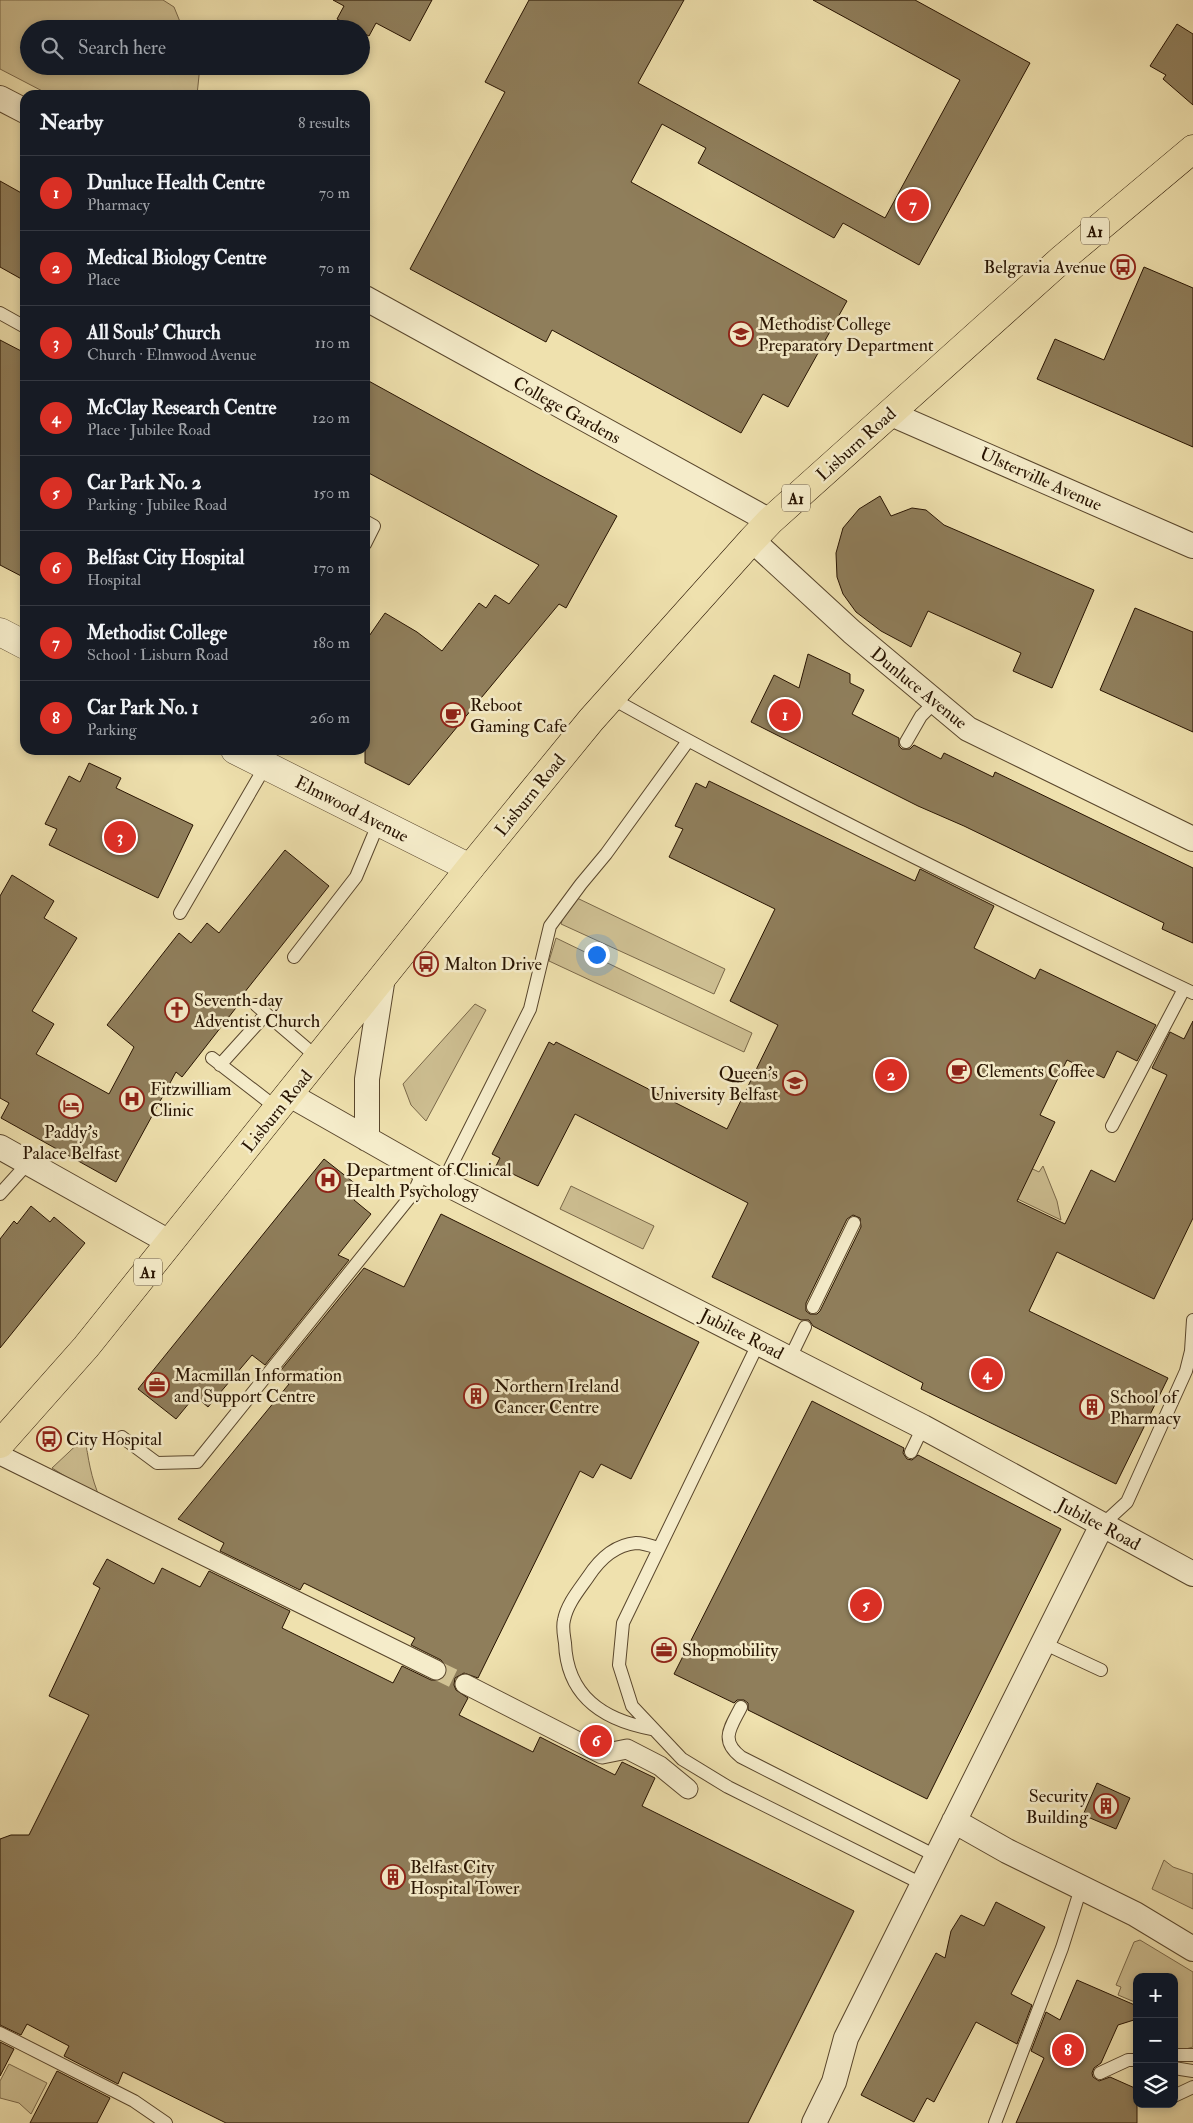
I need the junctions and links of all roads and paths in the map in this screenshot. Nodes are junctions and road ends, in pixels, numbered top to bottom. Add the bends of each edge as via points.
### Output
1 (0, 98) edge
2 (20, 108) edge
3 (1189, 160) edge
4 (370, 301) edge
5 (0, 312) edge
6 (20, 324) edge
7 (889, 413) junction
8 (370, 524) edge
9 (761, 531) junction
10 (370, 534) edge
11 (1193, 546) edge
12 (0, 632) edge
13 (20, 642) edge
14 (611, 698) junction
15 (934, 703) junction
16 (688, 741) junction
17 (906, 742) dead end
18 (253, 756) edge
19 (379, 822) junction
20 (1193, 839) edge
21 (470, 868) junction
22 (180, 913) dead end
23 (294, 957) dead end
24 (383, 977) junction
25 (1188, 991) edge
26 (256, 1005) dead end
27 (266, 1014) junction
28 (318, 1058) junction
29 (284, 1102) junction
30 (1112, 1126) dead end
31 (367, 1139) junction
32 (0, 1147) edge
33 (28, 1163) junction
34 (433, 1176) junction
35 (0, 1194) edge
36 (854, 1222) dead end
37 (171, 1243) junction
38 (813, 1307) dead end
39 (1193, 1320) edge
40 (805, 1327) dead end
41 (759, 1342) junction
42 (1192, 1351) edge
43 (790, 1358) junction
44 (923, 1427) junction
45 (122, 1437) dead end
46 (0, 1444) edge
47 (911, 1452) dead end
48 (0, 1455) edge
49 (1102, 1526) junction
50 (658, 1548) junction
51 (1193, 1574) edge
52 (1043, 1643) junction
53 (436, 1670) tunnel mouth
54 (1101, 1670) dead end
55 (465, 1684) tunnel mouth
56 (742, 1707) dead end
57 (652, 1728) junction
58 (688, 1789) dead end
59 (954, 1821) junction
60 (936, 1856) junction
61 (922, 1884) junction
62 (1081, 1888) junction
63 (1193, 1950) edge
64 (0, 2033) edge
65 (1178, 2055) edge
66 (1193, 2055) edge
67 (1133, 2060) edge
68 (1178, 2069) edge
69 (1193, 2072) edge
70 (1100, 2073) dead end
71 (1193, 2087) edge
72 (1178, 2094) edge
73 (166, 2123) edge
74 (814, 2123) edge
75 (995, 2123) edge

1 - 2 street
3 - 7 main road, Lisburn Road / A1 via 1063,258
4 - 9 street, College Gardens
5 - 6 lane
7 - 9 main road, Lisburn Road / A1
7 - 11 street, Ulsterville Avenue
8 - 10 lane via 374,526
9 - 14 main road, Lisburn Road / A1
9 - 15 street, Dunluce Avenue via 852,632
12 - 13 street
14 - 16 lane
14 - 21 main road, Lisburn Road / A1
15 - 17 lane via 921,716
15 - 20 street, Dunluce Avenue via 968,729
16 - 25 lane via 1028,915
16 - 34 lane via 550,926 530,1009
18 - 19 street, Elmwood Avenue
18 - 22 lane
19 - 21 street, Elmwood Avenue
19 - 23 lane via 356,877
21 - 24 main road, Lisburn Road / A1
24 - 28 main road, Lisburn Road / A1
24 - 31 street via 367,1079
25 - 30 lane
26 - 27 lane
27 - 28 lane
27 - 29 lane via 216,1062
28 - 29 main road, Lisburn Road / A1
29 - 31 street, Jubilee Road
29 - 37 main road, Lisburn Road / A1
31 - 34 street, Jubilee Road
32 - 33 street
33 - 35 lane
33 - 37 street
34 - 41 street, Jubilee Road
34 - 45 lane via 414,1192 197,1462 157,1463
36 - 38 lane
37 - 46 main road, Lisburn Road / A1 via 86,1347
39 - 42 lane
40 - 43 lane
41 - 43 street, Jubilee Road
41 - 50 lane
42 - 49 lane via 1127,1502
43 - 44 street, Jubilee Road
44 - 47 lane
44 - 49 street, Jubilee Road
48 - 53 street
49 - 51 street, Jubilee Road
49 - 52 street
50 - 57 lane via 623,1623 620,1665 632,1706
50 - 57 lane via 638,1543 607,1553 572,1599 563,1621 566,1656 575,1685 597,1708 619,1720
52 - 54 lane
52 - 59 street
55 - 58 street via 602,1754 627,1749 660,1766
56 - 60 lane via 731,1726 728,1740 732,1750 741,1757
57 - 61 lane via 682,1759 728,1787
59 - 60 street
59 - 62 street
60 - 61 street
61 - 74 street via 846,2038 834,2082
62 - 63 street via 1135,1914
62 - 75 lane via 1062,1948
64 - 73 lane via 134,2101
65 - 66 lane
67 - 70 lane
68 - 69 lane
71 - 72 lane

